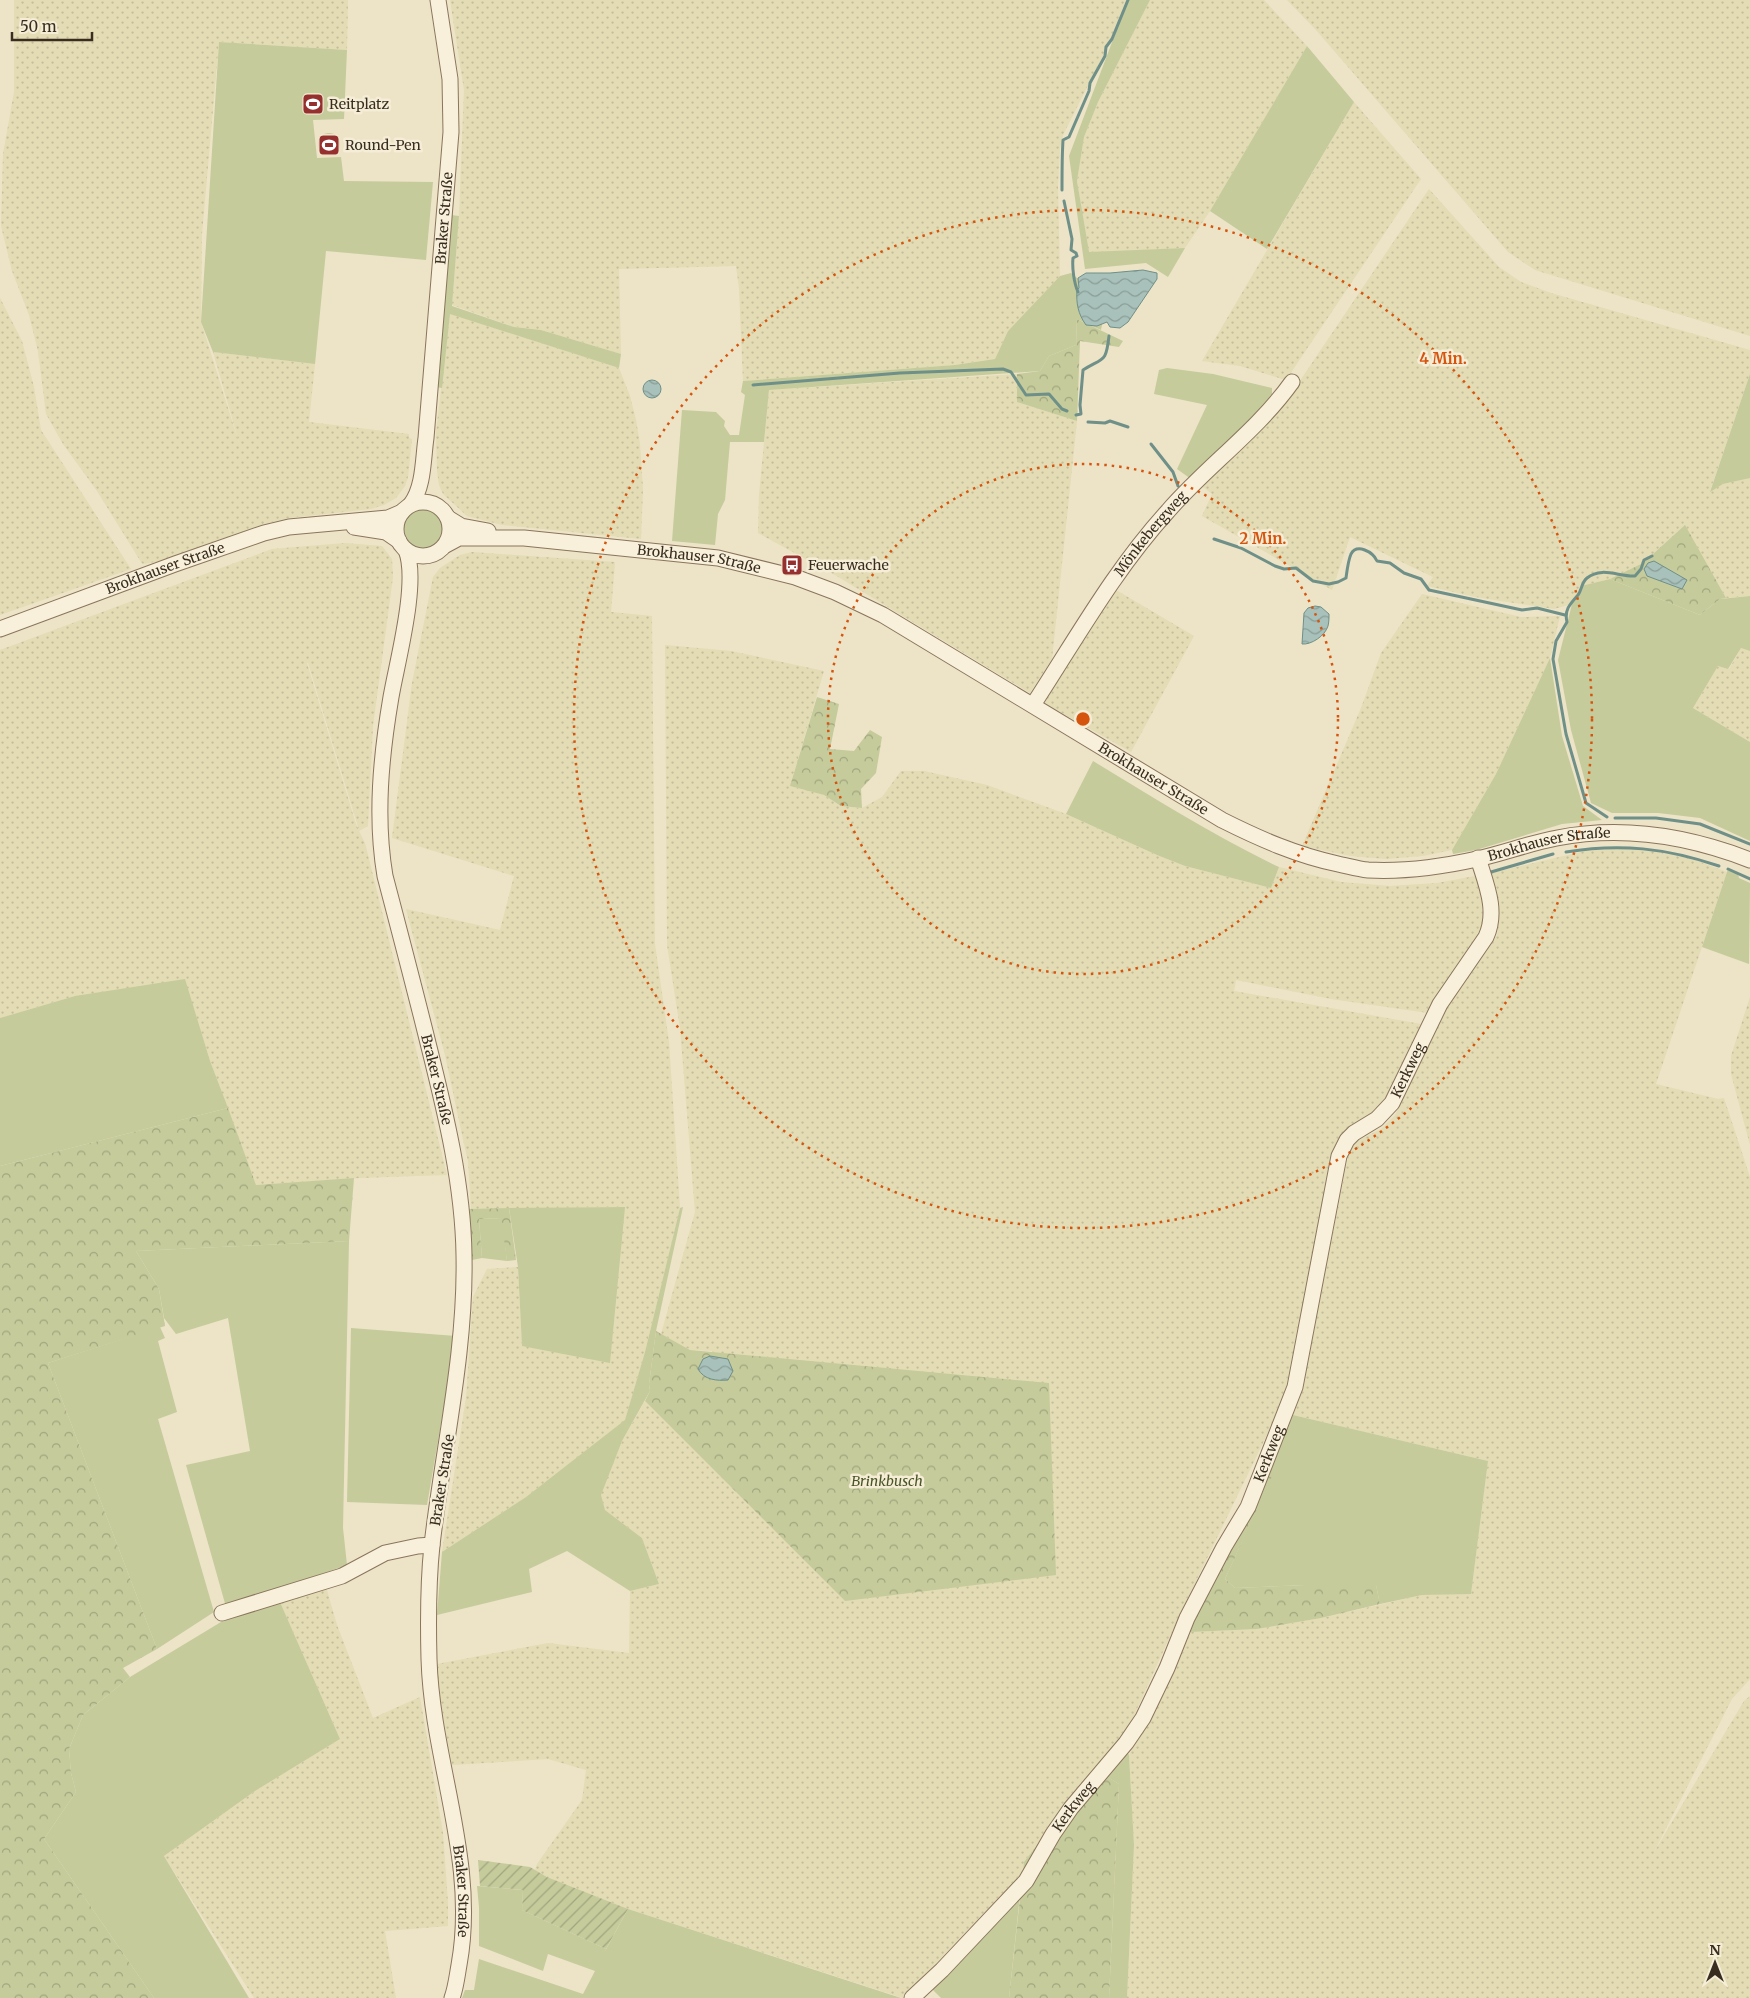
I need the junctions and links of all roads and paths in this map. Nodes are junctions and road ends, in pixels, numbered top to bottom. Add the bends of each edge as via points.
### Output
1 (438, 0) edge
2 (1292, 382) dead end
3 (426, 438) junction
4 (437, 506) junction
5 (407, 508) junction
6 (448, 518) junction
7 (335, 523) junction
8 (524, 538) junction
9 (446, 545) junction
10 (402, 546) junction
11 (431, 556) junction
12 (406, 617) junction
13 (0, 629) edge
14 (1033, 705) junction
15 (1478, 858) junction
16 (1750, 860) edge
17 (432, 1545) junction
18 (222, 1613) dead end
19 (452, 1998) edge
20 (912, 1998) edge

1 - 3 street, Braker Straße via 450,79 451,132
2 - 14 street, Mönkebergweg via 1277,403 1168,510 1132,553
3 - 4 street, Braker Straße via 430,492
3 - 5 street, Braker Straße via 416,498
4 - 5 street via 429,502
4 - 6 street
5 - 7 street, Brokhauser Straße via 388,518
5 - 10 street via 396,526
6 - 8 street, Brokhauser Straße via 461,526
6 - 9 street via 451,528
7 - 10 street, Brokhauser Straße via 381,531 392,535
7 - 13 street, Brokhauser Straße via 289,528 240,540
8 - 9 street, Brokhauser Straße via 459,538
8 - 14 street, Brokhauser Straße via 718,558 795,577 883,615
9 - 11 street
10 - 11 street via 421,556
10 - 12 street, Braker Straße via 410,564
11 - 12 street, Braker Straße via 422,566
12 - 17 street, Braker Straße via 382,769 380,850 450,1137 461,1206 464,1257 460,1349
14 - 15 street, Brokhauser Straße via 1222,820 1296,854 1366,870 1422,869
15 - 16 street, Brokhauser Straße via 1557,838 1612,832 1683,838
15 - 20 street, Kerkweg via 1491,906 1490,930 1440,1004 1392,1103 1378,1118 1354,1133 1339,1156 1296,1386 1248,1507 1187,1618 1143,1718 1126,1743 1071,1808 1026,1881
17 - 18 street, Braker Straße via 385,1553 342,1576
17 - 19 street, Braker Straße via 429,1582 432,1697 458,1841 465,1916 462,1951

